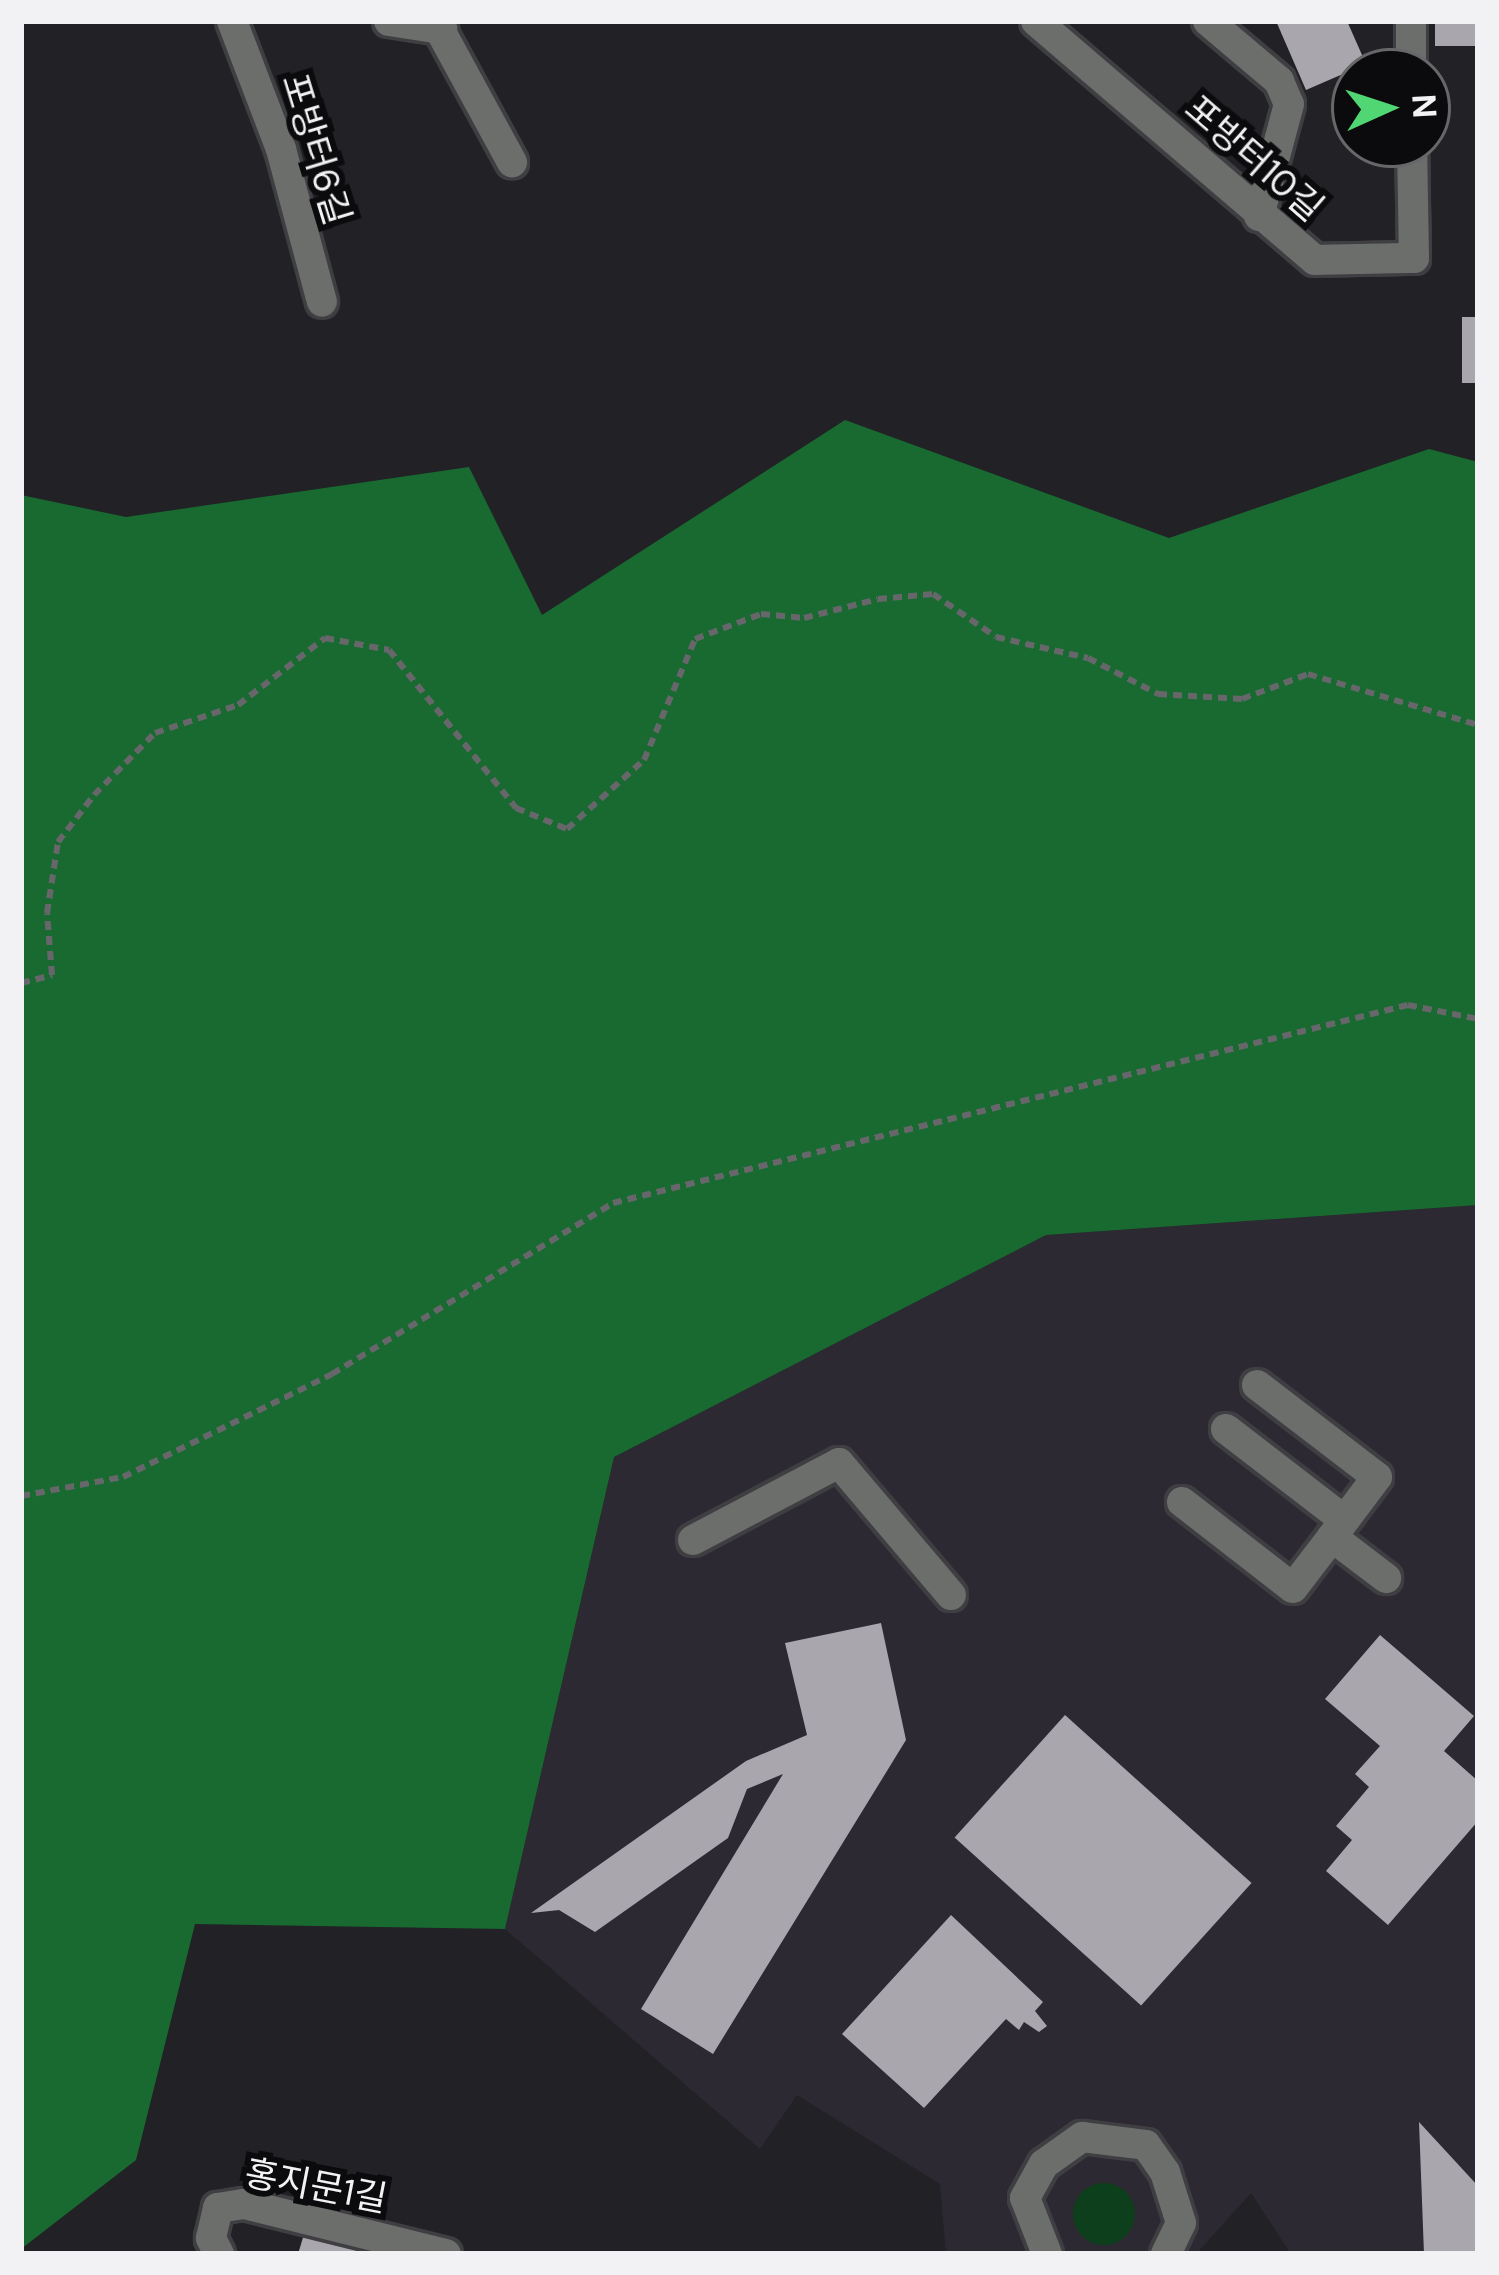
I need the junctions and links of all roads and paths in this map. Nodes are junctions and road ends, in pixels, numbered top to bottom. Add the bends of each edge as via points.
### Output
1 (232, 21) edge
2 (389, 21) edge
3 (1036, 21) edge
4 (1208, 21) edge
5 (438, 25) edge
6 (512, 162) dead end
7 (1412, 168) edge
8 (1258, 216) junction
9 (322, 302) dead end
10 (1478, 725) edge
11 (21, 982) edge
12 (1478, 1019) edge
13 (1257, 1385) dead end
14 (1226, 1430) dead end
15 (21, 1496) edge
16 (1182, 1502) dead end
17 (1338, 1528) junction
18 (693, 1540) dead end
19 (1386, 1578) dead end
20 (952, 1595) dead end
21 (219, 2254) edge
22 (446, 2254) edge
23 (1047, 2254) edge
24 (1166, 2254) edge

1 - 9 street, 포방터6길 via 280,149
2 - 5 street
3 - 8 street, 포방터10길
4 - 8 street via 1280,81 1288,104
5 - 6 street
7 - 8 street, 포방터10길 via 1414,258 1315,260
10 - 11 path via 1308,674 1242,699 1158,694 1088,658 996,637 933,594 878,599 804,618 761,614 695,639 644,760 567,829 516,808 389,650 325,638 238,705 155,733 94,796 58,842 47,913 52,975
12 - 15 path via 1408,1005 613,1203 332,1374 144,1467
13 - 17 street via 1377,1478
14 - 17 street
16 - 17 street via 1293,1588
17 - 19 street
18 - 20 street via 839,1463
21 - 22 street, 홍지문1길 via 211,2238 218,2208 244,2204
23 - 24 street via 1025,2198 1044,2164 1082,2137 1146,2146 1165,2172 1181,2223

